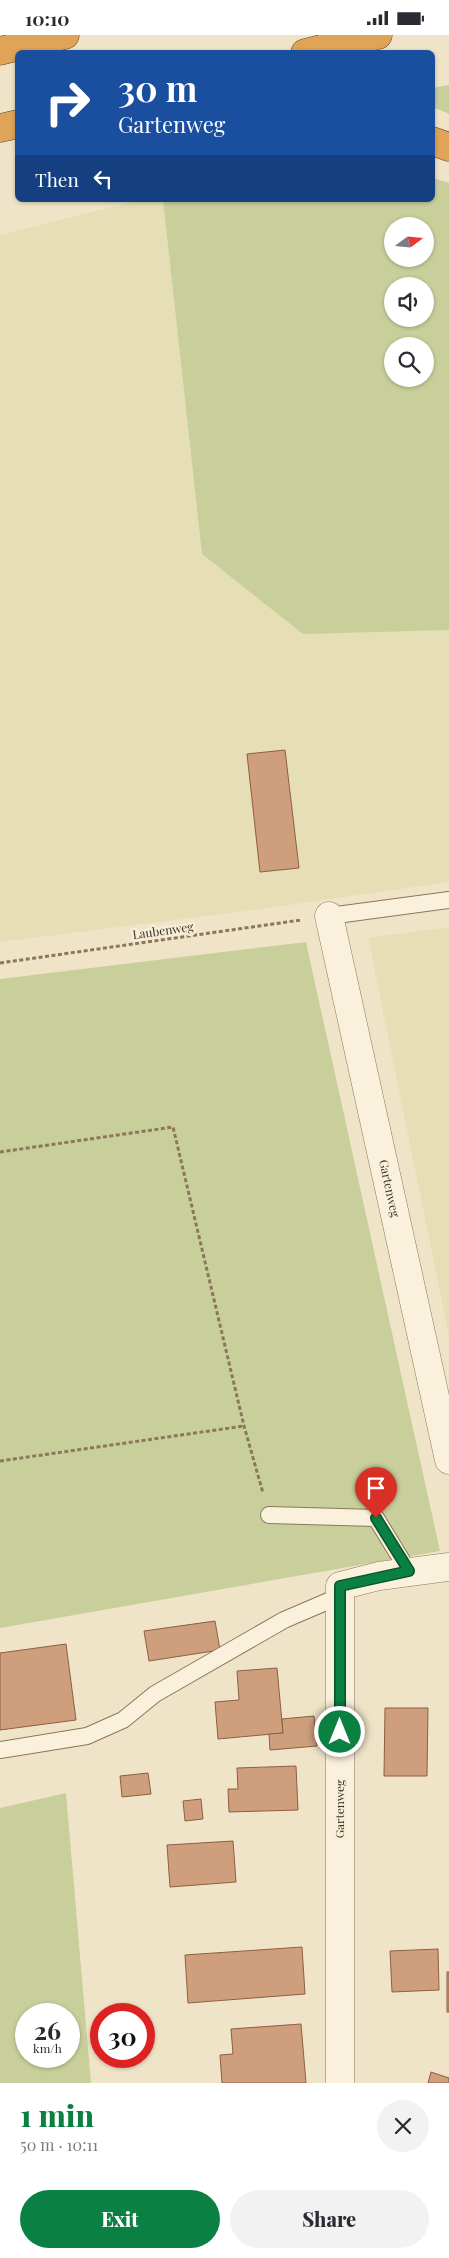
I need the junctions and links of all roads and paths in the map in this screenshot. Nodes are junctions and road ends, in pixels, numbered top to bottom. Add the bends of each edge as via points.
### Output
1 (65, 35) edge
2 (378, 35) edge
3 (317, 50) edge
4 (0, 51) edge
5 (15, 125) edge
6 (0, 128) edge
7 (435, 142) edge
8 (449, 147) edge
9 (449, 900) edge
10 (329, 916) junction
11 (0, 963) edge
12 (0, 1151) edge
13 (244, 1426) junction
14 (0, 1461) edge
15 (449, 1461) edge
16 (269, 1515) joint
17 (449, 1567) edge
18 (409, 1571) junction
19 (340, 1596) junction
20 (0, 1750) edge
21 (340, 2083) edge

1 - 4 highway
2 - 3 highway
5 - 6 highway
7 - 8 highway
9 - 10 lane
10 - 11 path, Laubenweg
10 - 15 street, Gartenweg
12 - 13 path via 173,1127
13 - 14 path
13 - 16 path
16 - 18 lane via 376,1518
17 - 18 street
18 - 19 street via 340,1586
19 - 20 lane via 267,1630 155,1694 122,1720 87,1737
19 - 21 street, Gartenweg

